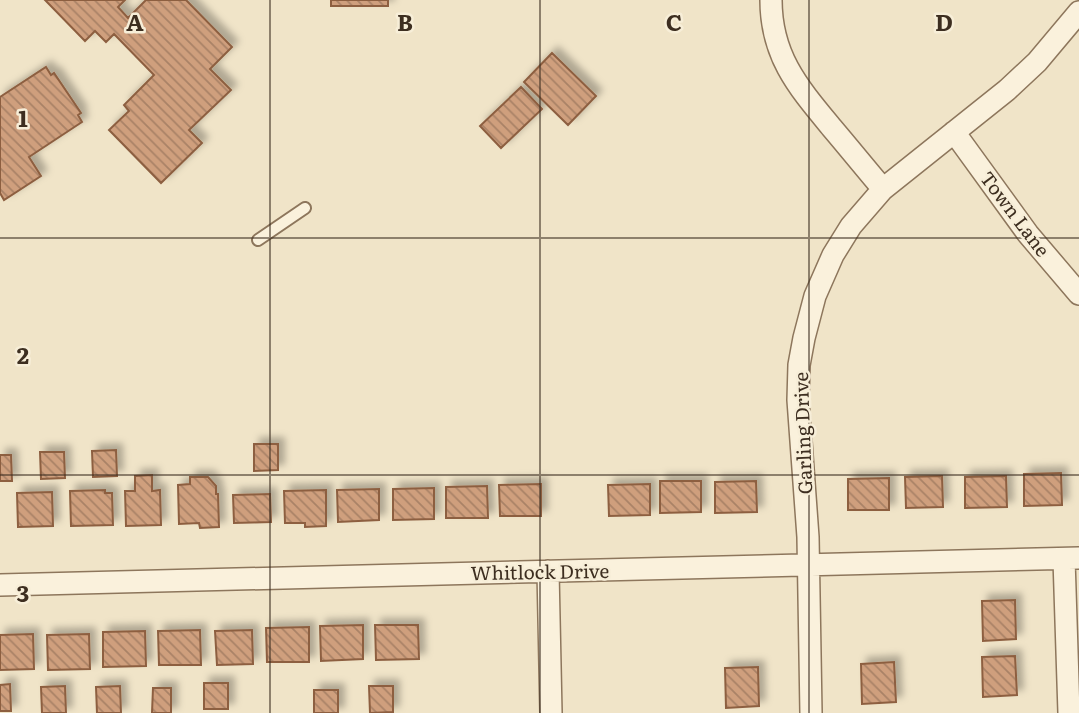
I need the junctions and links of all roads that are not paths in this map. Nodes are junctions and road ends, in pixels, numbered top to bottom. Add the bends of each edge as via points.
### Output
1 (771, 0) edge
2 (1079, 12) edge
3 (954, 132) junction
4 (883, 190) junction
5 (306, 208) dead end
6 (258, 240) dead end
7 (1079, 294) edge
8 (1071, 559) edge
9 (809, 565) junction
10 (548, 572) junction
11 (0, 585) edge
12 (551, 713) edge
13 (811, 713) edge
14 (1069, 713) edge

1 - 4 street via 777,44 786,67
2 - 3 street, Garling Drive via 1037,62
3 - 4 street, Garling Drive
3 - 7 street, Town Lane via 1028,234
4 - 9 street, Garling Drive via 833,255 804,338 798,400
5 - 6 lane
8 - 9 street, Whitlock Drive
8 - 14 street
9 - 10 street, Whitlock Drive
9 - 13 street, Garling Drive
10 - 11 street, Whitlock Drive
10 - 12 street

